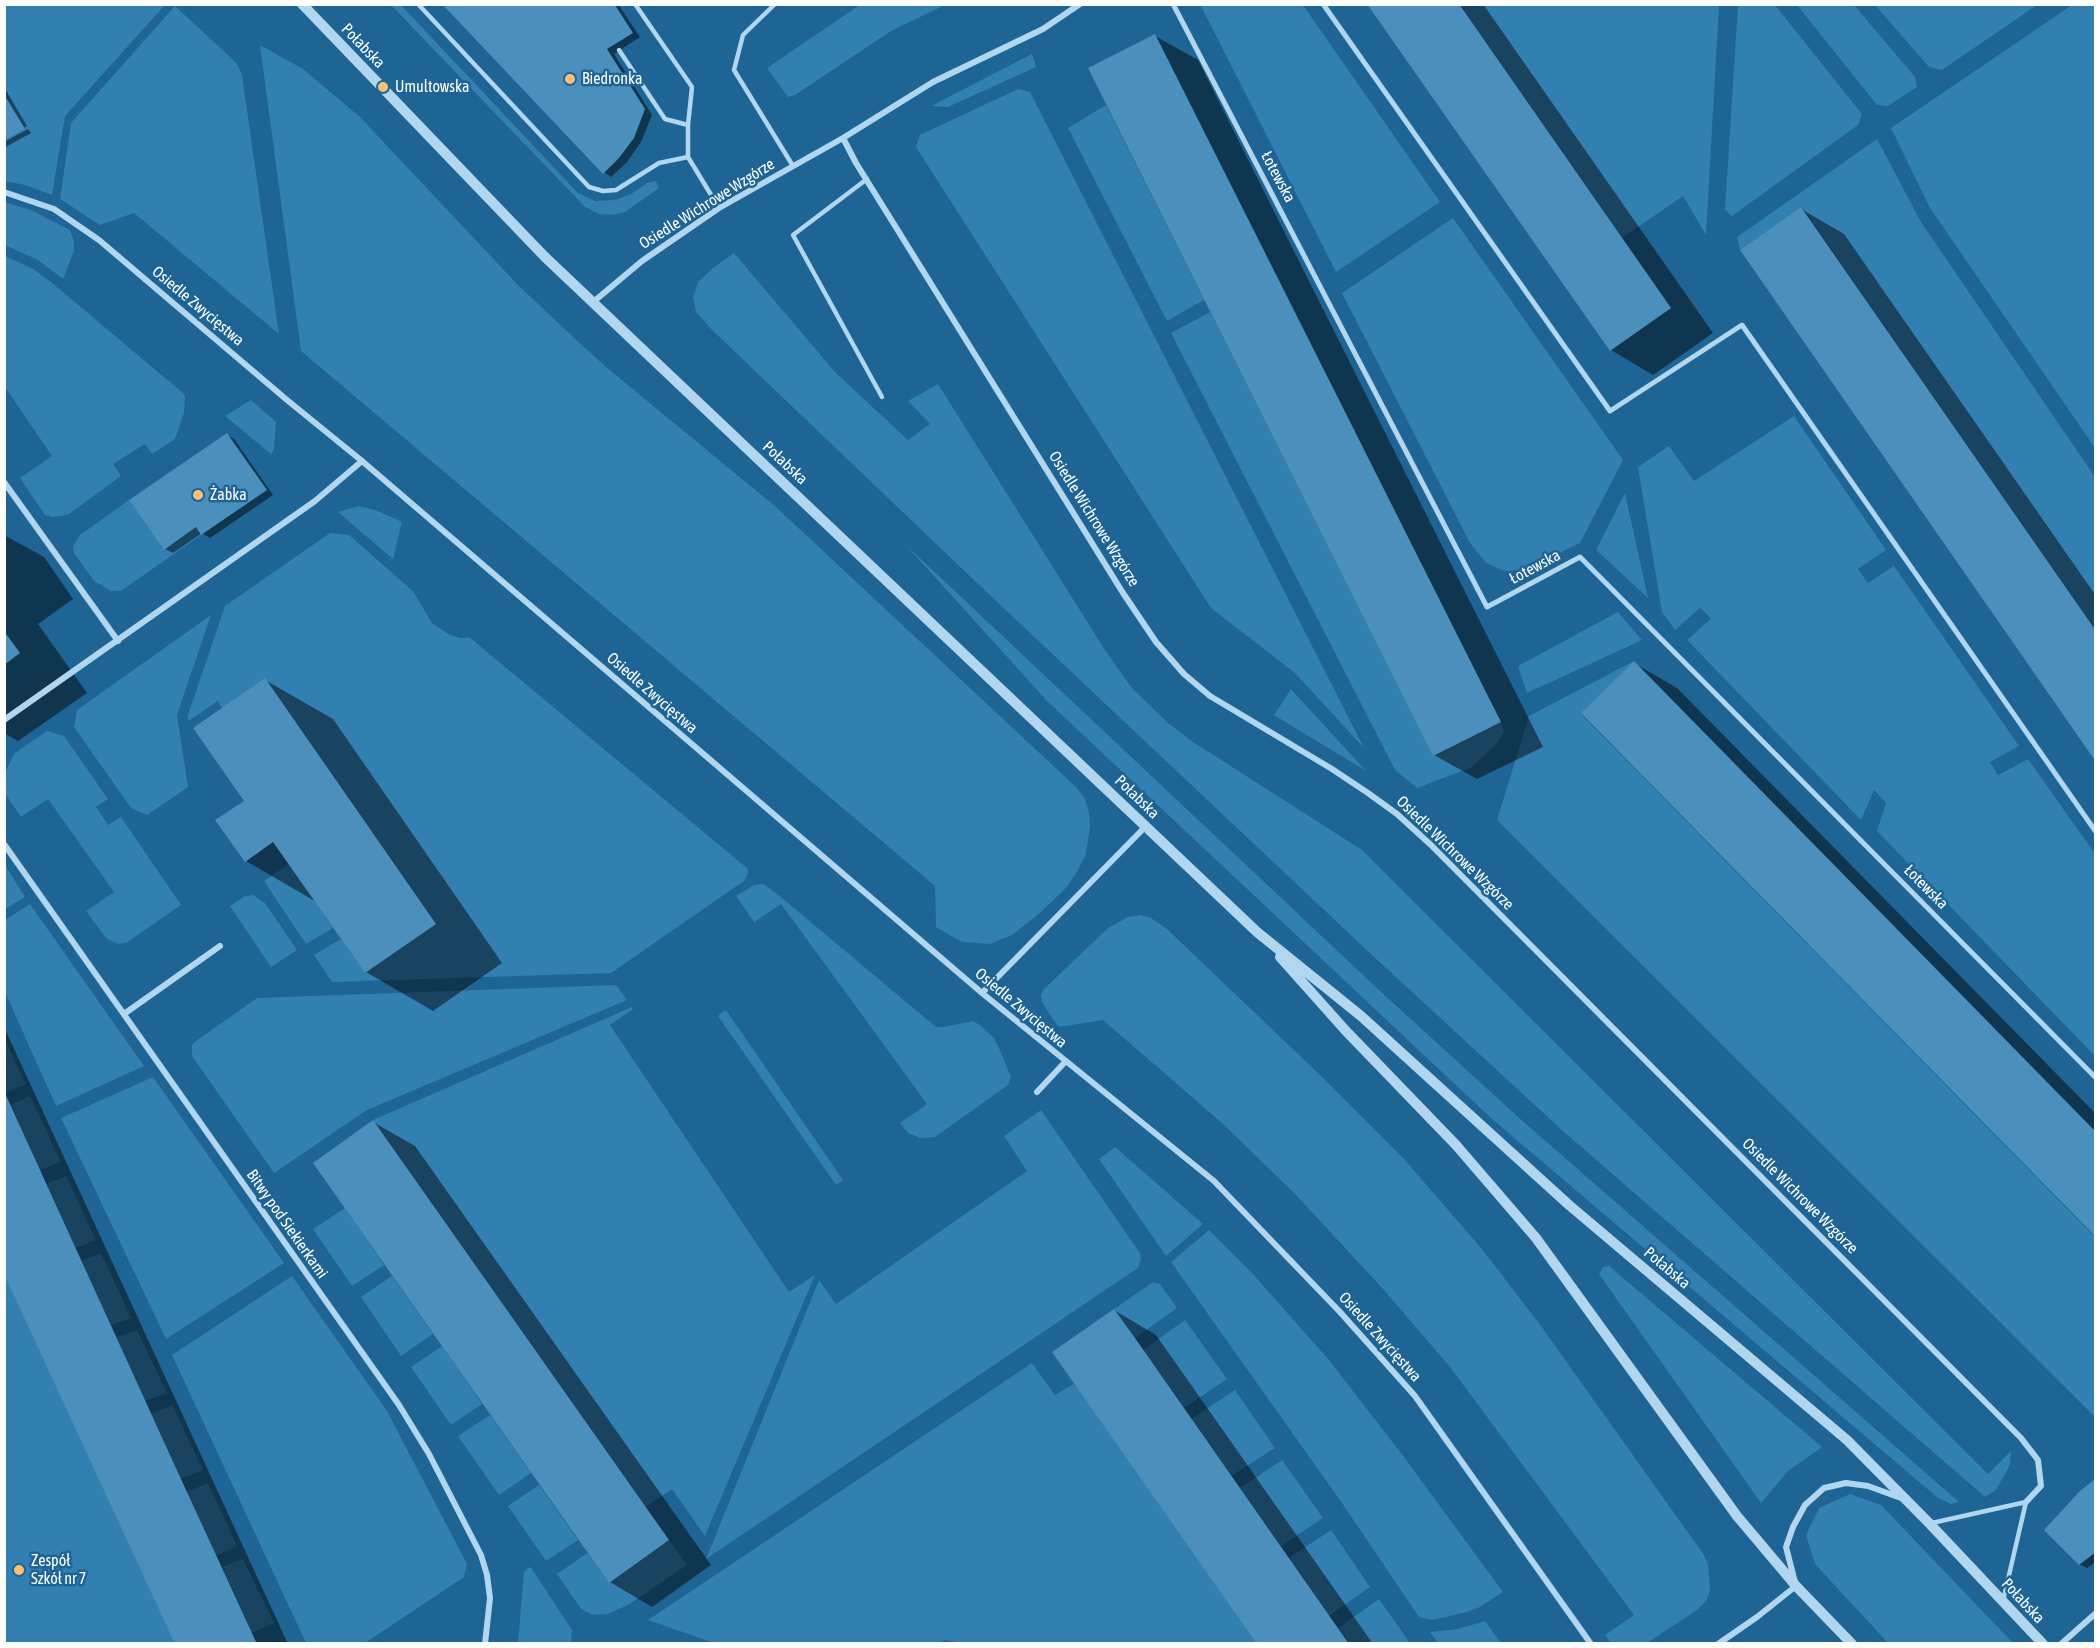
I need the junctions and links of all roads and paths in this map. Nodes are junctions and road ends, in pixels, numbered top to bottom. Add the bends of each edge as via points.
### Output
1 (302, 4) edge
2 (418, 4) edge
3 (635, 4) edge
4 (775, 4) edge
5 (1080, 4) edge
6 (1173, 4) edge
7 (1323, 4) edge
8 (619, 50) dead end
9 (688, 125) junction
10 (843, 138) junction
11 (688, 156) junction
12 (793, 166) junction
13 (867, 179) junction
14 (4, 192) edge
15 (719, 208) junction
16 (592, 303) junction
17 (882, 397) dead end
18 (362, 461) junction
19 (4, 482) edge
20 (117, 641) junction
21 (4, 720) edge
22 (1146, 826) junction
23 (2096, 832) edge
24 (4, 844) edge
25 (1257, 932) junction
26 (220, 946) dead end
27 (982, 993) junction
28 (124, 1014) junction
29 (1065, 1062) junction
30 (2096, 1078) edge
31 (1037, 1092) dead end
32 (1904, 1499) junction
33 (2026, 1502) junction
34 (1930, 1524) junction
35 (1796, 1586) junction
36 (2003, 1601) junction
37 (2096, 1612) edge
38 (485, 1644) edge
39 (1591, 1644) edge
40 (1718, 1644) edge
41 (1852, 1644) edge
42 (2043, 1644) edge
43 (2061, 1644) edge

1 - 16 street, Połabska
2 - 11 lane via 589,187 616,189 659,163
3 - 9 lane via 692,87
4 - 12 lane via 743,35 734,70
5 - 10 street, Osiedle Wichrowe Wzgórze via 1043,29 933,82
6 - 30 street, Łotewska via 1487,608 1580,557
7 - 23 street via 1610,411 1742,325
8 - 9 lane via 664,119
9 - 11 lane
10 - 12 street, Osiedle Wichrowe Wzgórze
10 - 13 street, Osiedle Wichrowe Wzgórze
11 - 15 lane
12 - 15 street, Osiedle Wichrowe Wzgórze
13 - 17 lane via 793,235
13 - 33 street, Osiedle Wichrowe Wzgórze via 1123,593 1177,666 1210,696 1368,793 1431,845 2021,1438 2038,1460 2041,1486
14 - 18 street, Osiedle Zwycięstwa via 45,204 80,225
15 - 16 street, Osiedle Wichrowe Wzgórze via 642,261
16 - 22 street, Połabska
18 - 20 street via 315,501
18 - 27 street, Osiedle Zwycięstwa
19 - 20 street
20 - 21 street
22 - 25 street, Połabska
22 - 27 street
24 - 28 street, Bitwy pod Siekierkami
25 - 32 street, Połabska via 1361,1016 1569,1205 1847,1440
25 - 35 street, Połabska via 1456,1145 1536,1238 1737,1516
26 - 28 street
27 - 29 street, Osiedle Zwycięstwa
28 - 38 street, Bitwy pod Siekierkami via 399,1405 429,1454 481,1555 487,1575 490,1598
29 - 31 street
29 - 39 street, Osiedle Zwycięstwa via 1214,1181 1340,1312 1415,1396
32 - 34 street, Połabska
32 - 35 street via 1868,1486 1846,1483 1824,1488 1805,1505 1786,1547
33 - 34 lane
33 - 36 lane
34 - 36 street, Połabska
35 - 40 street
35 - 41 street, Połabska
36 - 42 street, Połabska
37 - 43 street

